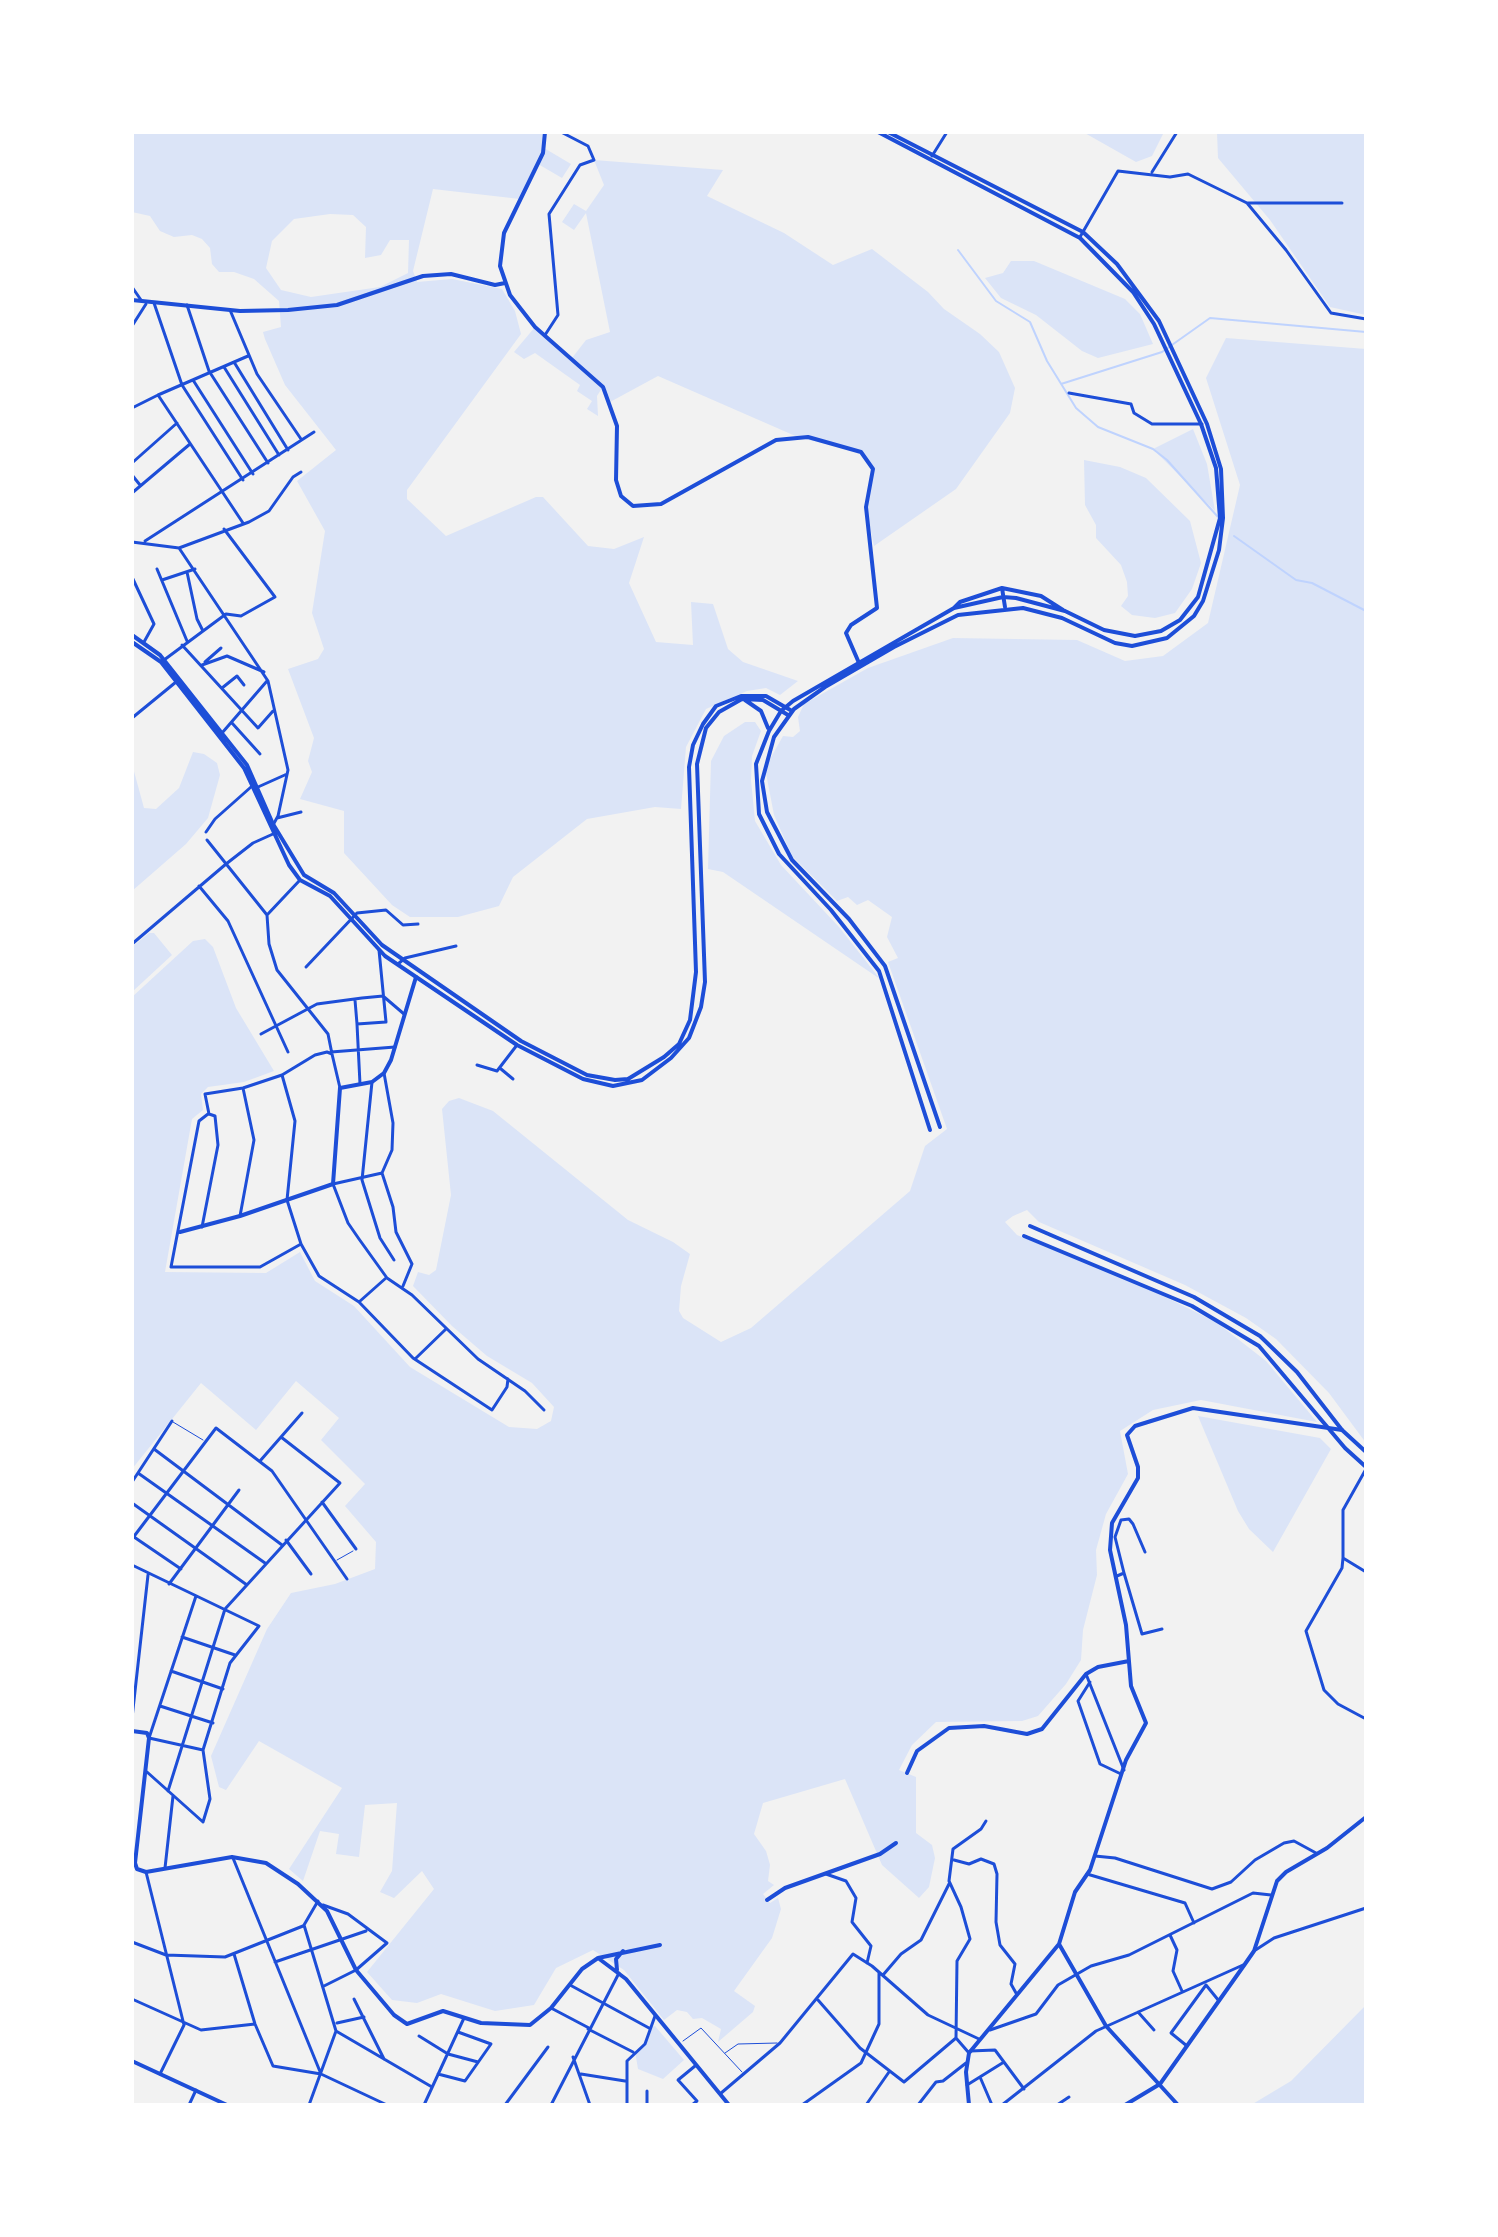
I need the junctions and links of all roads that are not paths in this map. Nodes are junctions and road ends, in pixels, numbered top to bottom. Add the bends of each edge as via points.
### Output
1 (545, 132) edge
2 (561, 132) edge
3 (878, 132) edge
4 (888, 132) edge
5 (947, 132) edge
6 (1177, 132) edge
7 (932, 156) junction
8 (1152, 172) junction
9 (1247, 203) junction
10 (1342, 203) dead end
11 (1081, 235) junction
12 (507, 283) junction
13 (132, 287) edge
14 (132, 300) edge
15 (154, 303) junction
16 (144, 304) junction
17 (187, 305) junction
18 (230, 310) junction
19 (1366, 319) edge
20 (132, 326) edge
21 (544, 336) junction
22 (248, 356) junction
23 (234, 362) junction
24 (224, 367) junction
25 (210, 373) junction
26 (193, 380) junction
27 (182, 385) junction
28 (1069, 393) dead end
29 (158, 395) junction
30 (132, 408) edge
31 (177, 423) junction
32 (1204, 424) junction
33 (314, 432) dead end
34 (302, 441) junction
35 (190, 443) junction
36 (288, 450) junction
37 (279, 455) junction
38 (132, 463) edge
39 (268, 463) junction
40 (301, 472) dead end
41 (253, 474) junction
42 (132, 475) edge
43 (243, 480) junction
44 (141, 486) junction
45 (132, 493) edge
46 (223, 494) junction
47 (243, 523) junction
48 (224, 529) junction
49 (145, 541) junction
50 (132, 542) edge
51 (179, 548) junction
52 (157, 569) dead end
53 (195, 569) junction
54 (187, 572) junction
55 (132, 577) edge
56 (162, 580) junction
57 (1002, 588) junction
58 (1003, 597) junction
59 (1005, 607) junction
60 (954, 608) junction
61 (1065, 611) junction
62 (226, 614) junction
63 (203, 631) junction
64 (132, 635) edge
65 (187, 641) junction
66 (132, 642) edge
67 (144, 642) junction
68 (182, 645) junction
69 (221, 648) dead end
70 (162, 661) junction
71 (859, 664) junction
72 (202, 665) junction
73 (264, 672) junction
74 (268, 681) junction
75 (176, 682) junction
76 (244, 685) dead end
77 (222, 688) junction
78 (742, 699) junction
79 (786, 706) junction
80 (275, 709) junction
81 (781, 711) junction
82 (792, 711) junction
83 (241, 712) junction
84 (788, 715) junction
85 (132, 718) edge
86 (232, 723) junction
87 (769, 731) junction
88 (221, 734) junction
89 (260, 754) dead end
90 (287, 774) junction
91 (255, 787) junction
92 (301, 812) dead end
93 (277, 818) junction
94 (272, 826) junction
95 (206, 832) dead end
96 (273, 834) junction
97 (207, 840) dead end
98 (226, 864) junction
99 (300, 880) junction
100 (199, 886) junction
101 (267, 915) junction
102 (353, 915) junction
103 (418, 924) dead end
104 (132, 944) edge
105 (456, 946) dead end
106 (379, 950) junction
107 (401, 962) junction
108 (306, 967) dead end
109 (416, 977) junction
110 (383, 996) junction
111 (354, 999) junction
112 (309, 1010) junction
113 (404, 1014) junction
114 (357, 1024) junction
115 (277, 1026) junction
116 (261, 1034) dead end
117 (517, 1045) junction
118 (395, 1047) junction
119 (359, 1048) junction
120 (288, 1052) dead end
121 (332, 1053) junction
122 (477, 1065) dead end
123 (501, 1069) junction
124 (384, 1073) junction
125 (282, 1075) junction
126 (513, 1079) dead end
127 (372, 1082) junction
128 (360, 1085) junction
129 (243, 1088) junction
130 (340, 1088) junction
131 (209, 1114) junction
132 (940, 1127) dead end
133 (930, 1130) dead end
134 (382, 1173) junction
135 (362, 1180) junction
136 (333, 1184) junction
137 (287, 1200) junction
138 (240, 1216) junction
139 (1030, 1226) dead end
140 (201, 1227) junction
141 (180, 1232) junction
142 (1024, 1236) dead end
143 (301, 1244) junction
144 (394, 1260) dead end
145 (387, 1278) junction
146 (402, 1287) junction
147 (359, 1302) junction
148 (446, 1329) junction
149 (415, 1359) junction
150 (508, 1379) junction
151 (544, 1410) dead end
152 (302, 1413) dead end
153 (172, 1421) joint
154 (1329, 1429) junction
155 (1342, 1430) junction
156 (281, 1437) junction
157 (205, 1442) junction
158 (154, 1449) junction
159 (1366, 1452) edge
160 (260, 1461) junction
161 (1366, 1468) edge
162 (182, 1471) junction
163 (138, 1473) junction
164 (132, 1482) edge
165 (239, 1490) dead end
166 (166, 1493) junction
167 (322, 1502) junction
168 (132, 1503) edge
169 (228, 1505) junction
170 (150, 1515) junction
171 (305, 1519) junction
172 (212, 1526) junction
173 (133, 1537) edge
174 (284, 1542) junction
175 (196, 1548) junction
176 (356, 1549) joint
177 (1145, 1552) dead end
178 (1343, 1558) junction
179 (335, 1562) junction
180 (265, 1563) junction
181 (132, 1565) edge
182 (181, 1569) junction
183 (1366, 1572) edge
184 (1124, 1573) junction
185 (311, 1574) dead end
186 (148, 1575) junction
187 (1114, 1577) junction
188 (347, 1579) dead end
189 (169, 1584) junction
190 (247, 1585) junction
191 (196, 1596) junction
192 (225, 1609) junction
193 (1162, 1629) dead end
194 (182, 1637) junction
195 (132, 1647) edge
196 (140, 1648) junction
197 (213, 1648) junction
198 (235, 1655) junction
199 (1129, 1661) junction
200 (135, 1670) edge
201 (171, 1671) junction
202 (1086, 1674) junction
203 (202, 1682) junction
204 (1090, 1682) junction
205 (223, 1689) junction
206 (133, 1693) edge
207 (160, 1706) junction
208 (192, 1716) junction
209 (132, 1718) edge
210 (1366, 1719) edge
211 (213, 1723) junction
212 (132, 1731) edge
213 (149, 1738) junction
214 (182, 1745) junction
215 (203, 1750) junction
216 (144, 1769) junction
217 (1123, 1772) junction
218 (907, 1773) dead end
219 (168, 1791) junction
220 (173, 1795) junction
221 (1366, 1817) edge
222 (986, 1821) dead end
223 (896, 1843) dead end
224 (1317, 1854) junction
225 (1095, 1856) junction
226 (232, 1857) junction
227 (953, 1860) junction
228 (133, 1863) edge
229 (165, 1868) junction
230 (146, 1872) junction
231 (820, 1873) junction
232 (1087, 1874) junction
233 (949, 1883) junction
234 (1271, 1895) junction
235 (767, 1900) dead end
236 (320, 1903) junction
237 (1366, 1908) edge
238 (1194, 1923) junction
239 (304, 1925) junction
240 (367, 1931) junction
241 (1170, 1934) junction
242 (265, 1938) junction
243 (341, 1939) junction
244 (132, 1942) edge
245 (1059, 1944) junction
246 (660, 1945) dead end
247 (312, 1950) junction
248 (624, 1951) junction
249 (1254, 1951) junction
250 (234, 1954) junction
251 (166, 1955) junction
252 (598, 1958) junction
253 (275, 1962) junction
254 (867, 1963) junction
255 (1245, 1964) junction
256 (356, 1970) junction
257 (618, 1971) junction
258 (878, 1971) junction
259 (1077, 1973) junction
260 (883, 1975) junction
261 (570, 1985) junction
262 (324, 1986) junction
263 (1182, 1991) junction
264 (1016, 1993) junction
265 (132, 1999) edge
266 (354, 1999) dead end
267 (818, 2000) junction
268 (1219, 2001) junction
269 (602, 2002) junction
270 (551, 2008) junction
271 (1138, 2012) junction
272 (656, 2015) junction
273 (364, 2017) junction
274 (464, 2018) junction
275 (255, 2024) junction
276 (335, 2024) junction
277 (184, 2025) junction
278 (1106, 2026) junction
279 (649, 2028) junction
280 (958, 2028) junction
281 (588, 2029) junction
282 (986, 2030) junction
283 (1154, 2030) dead end
284 (336, 2031) junction
285 (458, 2032) junction
286 (419, 2036) dead end
287 (956, 2038) junction
288 (979, 2039) junction
289 (780, 2043) junction
290 (679, 2044) junction
291 (1187, 2046) junction
292 (548, 2047) dead end
293 (633, 2052) junction
294 (969, 2052) junction
295 (448, 2054) junction
296 (725, 2054) junction
297 (866, 2054) junction
298 (573, 2057) junction
299 (384, 2059) junction
300 (132, 2061) edge
301 (479, 2062) junction
302 (1004, 2062) junction
303 (966, 2063) junction
304 (696, 2065) junction
305 (889, 2072) junction
306 (160, 2074) junction
307 (321, 2074) junction
308 (438, 2074) junction
309 (581, 2074) junction
310 (744, 2074) junction
311 (980, 2077) junction
312 (625, 2081) junction
313 (1160, 2084) junction
314 (967, 2085) junction
315 (432, 2087) junction
316 (1024, 2089) junction
317 (196, 2090) junction
318 (647, 2091) dead end
319 (720, 2094) junction
320 (1069, 2097) dead end
321 (224, 2104) edge
322 (189, 2105) edge
323 (309, 2105) edge
324 (387, 2105) edge
325 (424, 2105) edge
326 (505, 2105) edge
327 (551, 2105) edge
328 (590, 2105) edge
329 (627, 2105) edge
330 (647, 2105) edge
331 (692, 2105) edge
332 (729, 2105) edge
333 (802, 2105) edge
334 (866, 2105) edge
335 (918, 2105) edge
336 (969, 2105) edge
337 (992, 2105) edge
338 (1002, 2105) edge
339 (1057, 2105) edge
340 (1125, 2105) edge
341 (1178, 2105) edge

1 - 12 main road via 543,153 502,240 500,266
2 - 21 street via 588,146 594,160 580,165 549,214 558,315
3 - 11 main road
4 - 7 main road
5 - 7 street
6 - 8 street
7 - 11 main road
8 - 9 street via 1188,174
8 - 11 street via 1118,171
9 - 10 street
9 - 19 street via 1331,313
11 - 32 main road via 1133,292
11 - 32 main road via 1117,264 1159,321
12 - 18 main road via 451,274 423,276 337,305
12 - 21 main road via 510,295
13 - 16 street
14 - 16 main road
15 - 16 main road
15 - 17 main road
15 - 27 street
16 - 20 street
17 - 18 main road
17 - 25 street
18 - 22 street
21 - 71 main road via 603,387 617,426 619,491 633,506 661,504 776,440 808,437 867,456 873,469 866,507 877,608 846,633
22 - 23 street
22 - 34 street
23 - 24 street
23 - 36 street
24 - 25 street
24 - 37 street
25 - 26 street
25 - 39 street
26 - 27 street
26 - 41 street
27 - 29 street
27 - 43 street
28 - 32 street via 1131,404 1134,413 1152,424
29 - 30 street
29 - 31 street
31 - 35 street
31 - 38 street
32 - 59 main road via 1221,469 1222,537 1203,601 1180,629 1132,646 1100,638 1062,618
32 - 61 main road via 1216,468 1220,518 1198,597 1188,612 1161,631 1135,636 1104,630
33 - 34 street
34 - 36 street
35 - 44 street
35 - 46 street
36 - 37 street
37 - 39 street
39 - 41 street
40 - 47 street via 269,511
41 - 43 street
42 - 44 street
43 - 46 street
44 - 45 street
46 - 47 street
46 - 49 street
47 - 48 street
48 - 51 street
48 - 62 street via 275,597 241,616
49 - 50 street
49 - 51 street
51 - 53 street
52 - 56 street
53 - 54 street
53 - 62 street
54 - 56 street
54 - 63 street
55 - 67 street via 154,624
56 - 65 street
57 - 58 main road
57 - 60 main road
57 - 61 main road via 1041,596
58 - 59 main road
58 - 60 main road
58 - 61 main road
59 - 71 main road via 958,615
60 - 71 main road
62 - 63 street
62 - 73 street
63 - 65 street
64 - 67 main road
65 - 68 street
66 - 70 main road
67 - 70 main road
68 - 70 street
68 - 72 street
69 - 72 street
70 - 75 main road
70 - 88 main road
71 - 79 main road
71 - 82 main road
72 - 73 street via 227,656
72 - 77 street
73 - 74 street
74 - 80 street
74 - 83 street
75 - 85 street
75 - 88 main road
76 - 77 street via 237,676
77 - 83 street
78 - 81 main road via 763,700
78 - 87 main road via 761,711
78 - 117 main road via 715,716 699,746 705,982 689,1038 642,1080 613,1086 583,1079
79 - 81 main road
79 - 82 main road
79 - 107 main road via 766,696 741,696 716,706 693,745 690,860 696,972 690,1020 679,1044 641,1073 615,1080 587,1075 521,1041
80 - 83 street via 258,728
80 - 90 street
81 - 84 main road
81 - 87 main road
82 - 84 main road
83 - 86 street
84 - 132 main road via 763,767 767,812 792,860 885,966
86 - 88 street
86 - 89 street
87 - 133 main road via 756,764 759,814 779,854 879,971
88 - 91 main road
90 - 91 street
90 - 93 street
91 - 94 main road
91 - 95 street
92 - 93 street
93 - 94 street
94 - 96 main road
94 - 102 main road via 304,875 334,893
96 - 98 street
96 - 99 main road
97 - 98 street
98 - 100 street
98 - 101 street
99 - 101 street
99 - 102 main road
100 - 104 street
100 - 115 street via 228,921
101 - 112 street via 277,970
102 - 103 street via 382,909 403,925
102 - 106 main road
102 - 107 main road
102 - 108 street
105 - 107 street
106 - 107 main road
106 - 110 street
107 - 109 main road
109 - 113 main road
109 - 117 main road
110 - 111 street
110 - 113 street
110 - 114 street via 386,1022
111 - 112 street
111 - 114 street
112 - 115 street
112 - 121 street via 328,1034
113 - 118 main road
114 - 119 street
115 - 116 street
115 - 120 street
117 - 123 street
118 - 119 street
118 - 124 main road
119 - 121 street
119 - 128 street
121 - 125 street via 315,1055
121 - 130 street
122 - 123 street
123 - 126 street
124 - 127 main road
124 - 134 street via 393,1123 392,1150
125 - 129 street
125 - 137 street via 295,1121
127 - 128 main road
127 - 135 street
128 - 130 main road
129 - 131 street via 205,1094
129 - 138 street via 254,1140
130 - 136 main road
131 - 140 street via 215,1116 218,1145
131 - 141 street via 199,1121
134 - 135 street
134 - 146 street via 396,1232 412,1264
135 - 136 street
135 - 144 street via 380,1238
136 - 137 main road
136 - 145 street via 348,1223
137 - 138 main road
137 - 143 street
138 - 140 main road
139 - 155 main road via 1226,1314 1278,1352
140 - 141 main road
141 - 143 street via 171,1263 175,1268 260,1267
142 - 154 main road via 1192,1306 1234,1330 1274,1360
143 - 147 street via 319,1276
145 - 146 street
145 - 147 street
146 - 148 street
147 - 149 street
148 - 149 street
148 - 150 street
149 - 150 street via 492,1410
150 - 151 street
152 - 156 street
153 - 157 lane
153 - 158 street
154 - 155 main road
154 - 161 main road
154 - 187 main road via 1193,1408 1130,1429 1138,1478 1112,1523
155 - 159 main road
156 - 160 street
156 - 167 street via 340,1483
157 - 160 street via 216,1428
157 - 162 street
158 - 162 street
158 - 163 street
160 - 171 street
161 - 178 street via 1343,1510
162 - 166 street
162 - 169 street
163 - 164 street
163 - 166 street
165 - 169 street
166 - 170 street
166 - 172 street
167 - 171 street
167 - 176 street
168 - 170 street
169 - 172 street
169 - 174 street
170 - 173 street
170 - 175 street
171 - 174 street
171 - 179 street
172 - 175 street
172 - 180 street
173 - 182 street
174 - 180 street
174 - 185 street
175 - 182 street
175 - 190 street
176 - 179 lane
177 - 184 street via 1133,1524 1121,1520 1115,1537
178 - 183 street
178 - 210 street via 1306,1631 1324,1690
179 - 188 street
180 - 190 street
181 - 186 street
182 - 189 street
184 - 187 street
184 - 193 street via 1142,1634
186 - 189 street
186 - 196 street
187 - 199 main road
189 - 191 street
190 - 192 street
191 - 192 street
191 - 194 street
192 - 197 street
192 - 198 street via 259,1626
194 - 197 street
194 - 201 street
195 - 196 street
196 - 200 street
197 - 198 street
197 - 203 street
198 - 205 street
199 - 202 main road
199 - 217 main road via 1133,1695 1146,1723
200 - 206 street
201 - 203 street
201 - 207 street
202 - 204 street
202 - 218 main road via 1042,1729 1027,1734 952,1727 917,1751
203 - 205 street
203 - 208 street
204 - 217 street
204 - 217 street via 1078,1701 1100,1764
205 - 211 street
206 - 209 street
207 - 208 street
207 - 213 street
208 - 211 street
208 - 214 street
211 - 215 street
212 - 213 main road
213 - 214 street
213 - 216 main road
214 - 215 street
214 - 219 street
215 - 220 street via 210,1799 203,1822
216 - 219 street
216 - 228 main road
217 - 225 main road
219 - 220 street
220 - 229 street
221 - 224 main road
222 - 227 street via 953,1849
223 - 231 main road via 880,1854
224 - 225 street via 1294,1841 1284,1843 1231,1882 1212,1889
224 - 234 main road via 1286,1872
225 - 232 main road
226 - 229 main road
226 - 236 main road via 266,1863
226 - 242 street
227 - 233 street
227 - 264 street via 994,1864 996,1922 1000,1945 1015,1964 1011,1984
228 - 230 main road
229 - 230 main road
230 - 251 street
231 - 235 main road
231 - 254 street via 850,1885 857,1902 853,1927 871,1946
232 - 238 street via 1185,1903
232 - 245 main road via 1075,1892
233 - 260 street via 921,1940
233 - 280 street via 970,1939 957,1961
234 - 238 street via 1253,1893
234 - 249 main road
236 - 239 street
236 - 240 street via 348,1914
236 - 243 main road
237 - 249 street via 1274,1938
238 - 241 street
239 - 242 street
239 - 247 street
240 - 243 street
240 - 256 street via 387,1943
241 - 259 street
241 - 263 street via 1177,1950 1173,1971
242 - 250 street
242 - 253 street
243 - 247 street
243 - 256 main road
244 - 251 street
245 - 259 main road
245 - 264 main road
246 - 248 main road
247 - 253 street
247 - 262 street
248 - 252 main road
248 - 257 main road via 616,1959
249 - 255 main road
250 - 251 street
250 - 275 street
251 - 277 street
252 - 257 main road
252 - 261 main road
253 - 307 street
254 - 258 street
254 - 267 street via 853,1954
255 - 263 street
255 - 268 main road
256 - 262 street
256 - 274 main road via 402,2023 412,2024 436,2011
257 - 269 street
257 - 272 main road
258 - 260 street
258 - 297 street via 879,2024
259 - 278 main road
259 - 282 street via 1058,1985 1036,2014
260 - 280 street via 928,2015
261 - 269 street
261 - 270 main road
262 - 276 street
263 - 271 street
264 - 282 main road
265 - 277 street
266 - 273 street
267 - 289 street
267 - 297 street
268 - 291 main road
268 - 291 street via 1206,1985 1171,2033
269 - 279 street
269 - 281 street
270 - 274 main road via 526,2026
270 - 281 street
271 - 278 street
271 - 283 street
272 - 279 street
272 - 290 main road
273 - 276 street
273 - 299 street
274 - 285 street
275 - 277 street via 211,2030
275 - 307 street via 273,2066
276 - 284 street
277 - 306 street
278 - 313 main road
278 - 316 street
279 - 293 street via 645,2044
280 - 287 street
280 - 288 street
281 - 293 street
281 - 298 street
282 - 288 main road
284 - 299 street
284 - 307 street
285 - 295 street
285 - 301 street via 491,2041
286 - 295 street
287 - 294 street
287 - 305 street via 904,2082
288 - 294 main road
289 - 296 lane via 738,2044
289 - 310 street
290 - 296 lane via 701,2028
290 - 304 main road
291 - 313 main road
292 - 326 street
293 - 312 street
294 - 302 street via 995,2050
294 - 303 main road
295 - 301 street
295 - 308 street
296 - 310 lane
297 - 305 street
297 - 333 street via 855,2069
298 - 309 street
298 - 327 street
299 - 315 street
300 - 306 main road
301 - 308 street via 465,2081
302 - 311 street
302 - 316 street
303 - 314 main road
303 - 335 street via 936,2082
304 - 319 main road
304 - 331 street via 678,2080 697,2101
305 - 334 street
306 - 317 main road
307 - 323 street
307 - 324 street
308 - 315 street
309 - 312 street
309 - 328 street
310 - 319 street
311 - 314 street
311 - 337 street
312 - 329 street
313 - 340 main road
313 - 341 main road
314 - 336 main road
315 - 325 street
316 - 338 street
317 - 321 main road
317 - 322 street
318 - 330 street
319 - 332 main road
320 - 339 street

